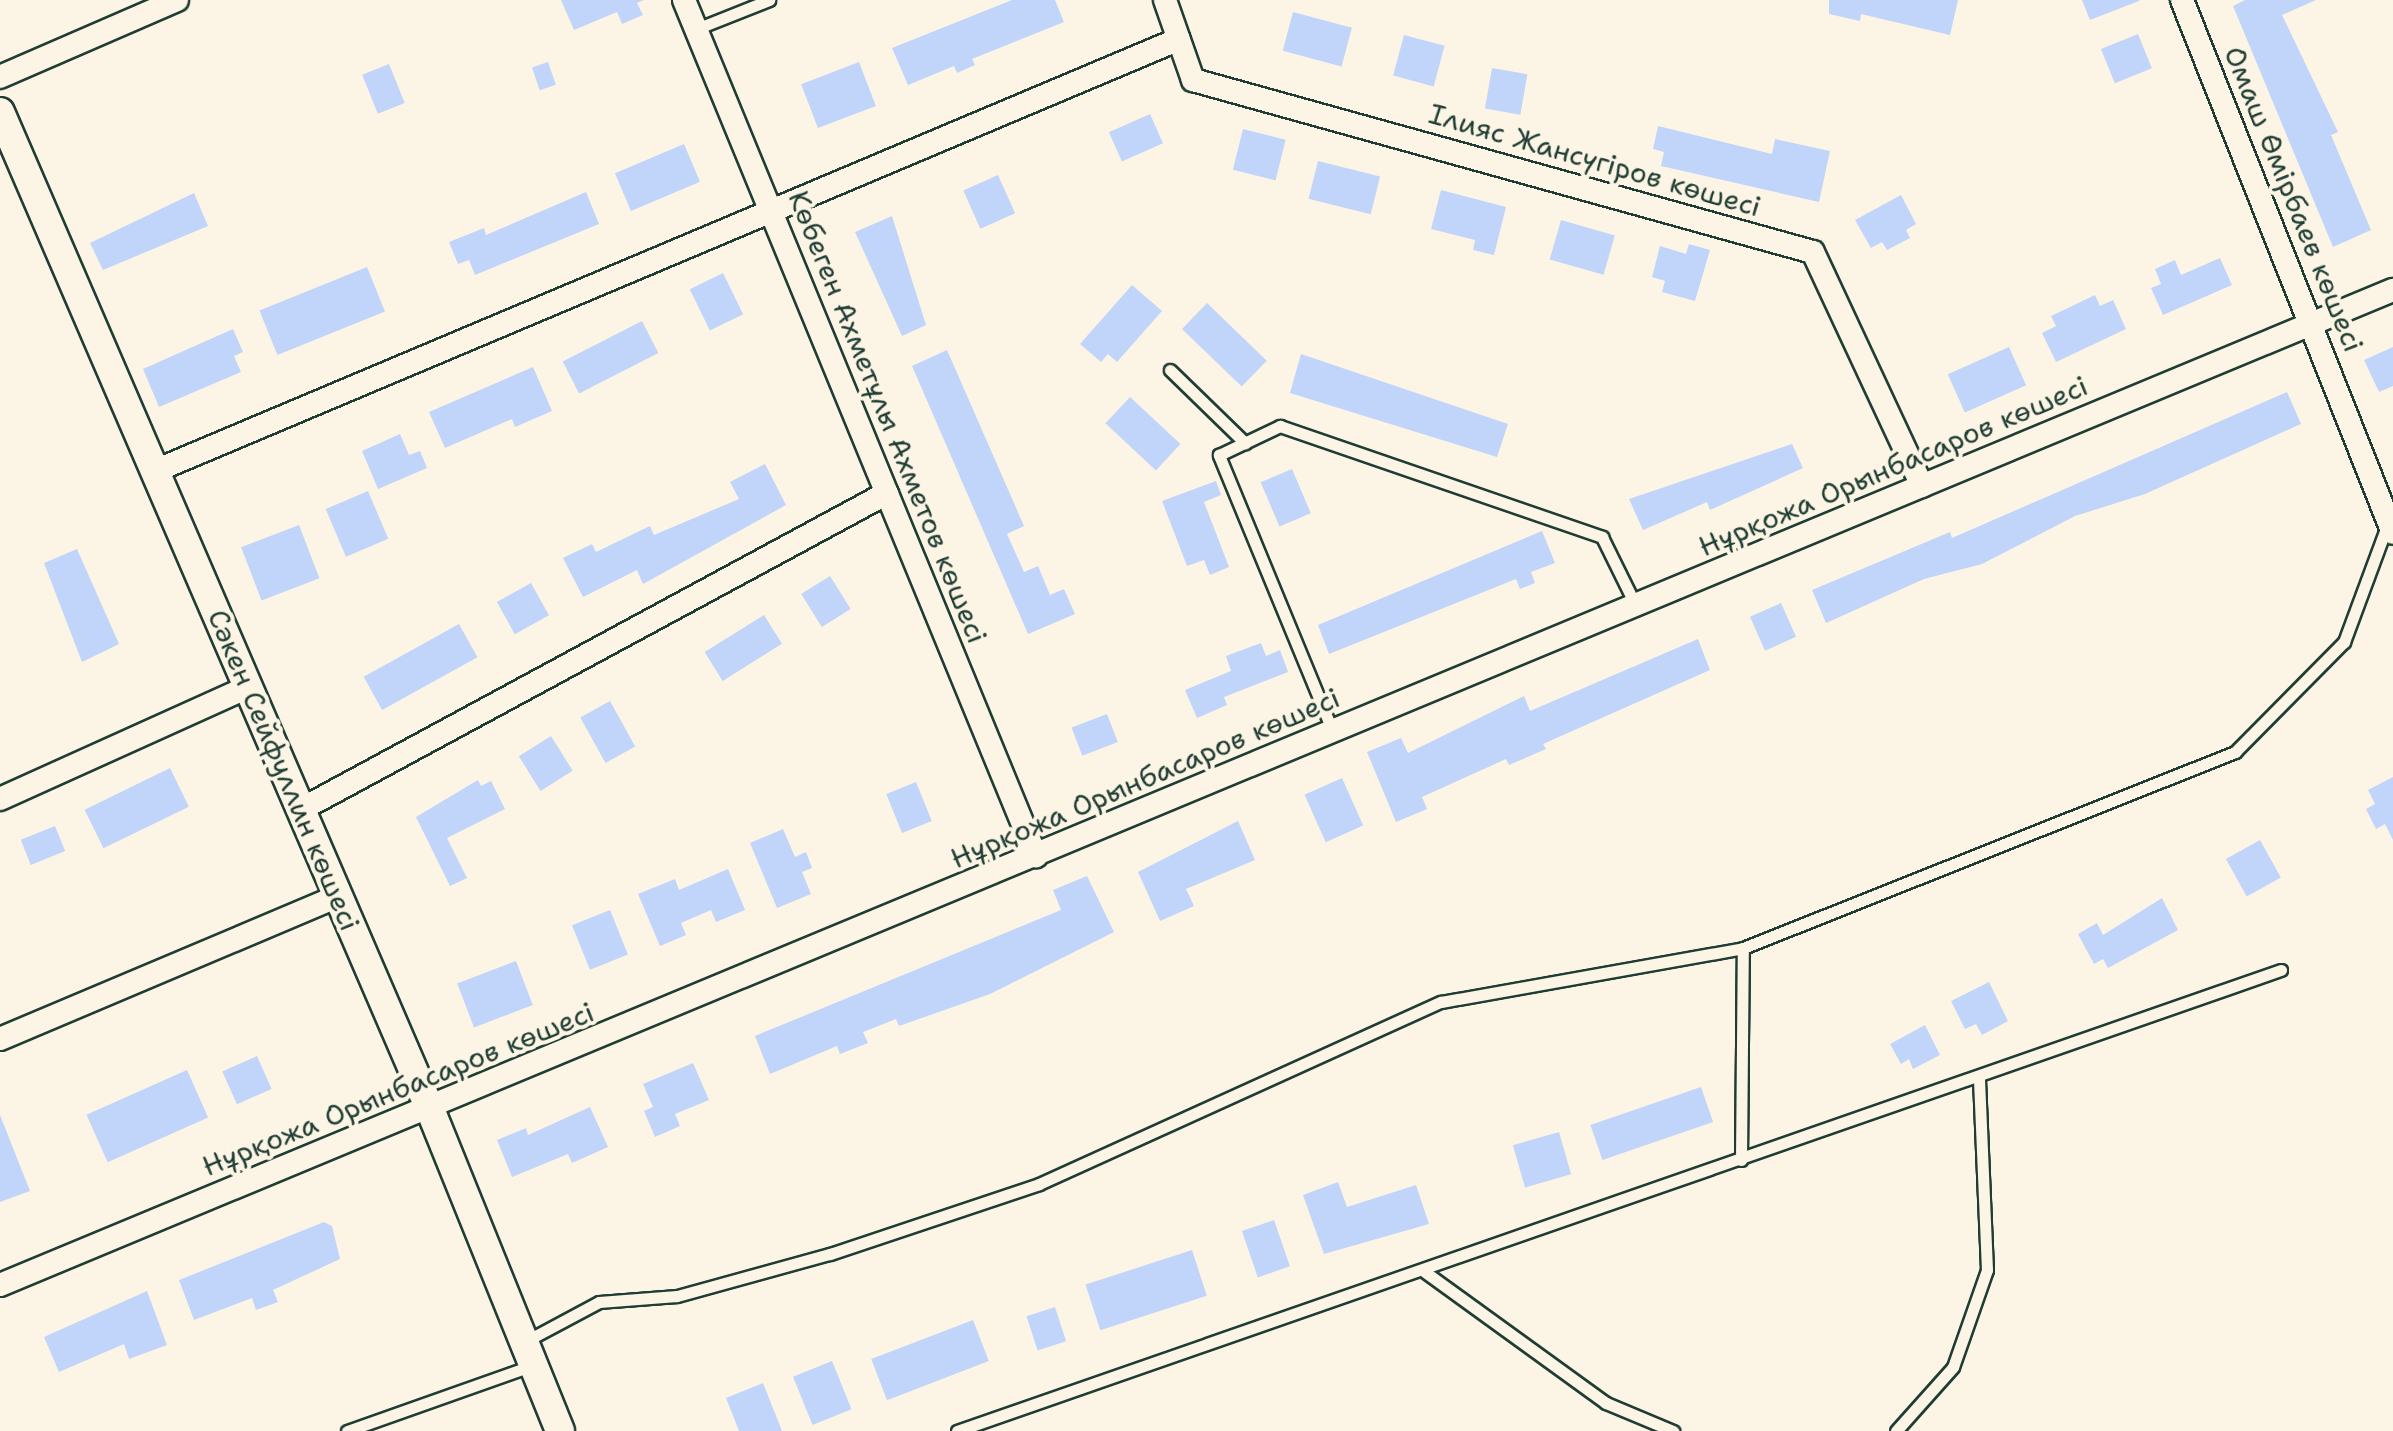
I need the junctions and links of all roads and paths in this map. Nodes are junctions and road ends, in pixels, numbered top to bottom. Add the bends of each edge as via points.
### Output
1 (177, 0) edge
2 (684, 0) edge
3 (768, 0) edge
4 (1165, 0) edge
5 (2182, 0) edge
6 (696, 28) junction
7 (1179, 39) junction
8 (0, 77) edge
9 (0, 112) edge
10 (770, 210) junction
11 (2393, 290) edge
12 (2312, 323) junction
13 (1170, 370) dead end
14 (1245, 443) junction
15 (155, 471) junction
16 (1922, 486) junction
17 (887, 493) junction
18 (2391, 527) edge
19 (1636, 606) junction
20 (248, 687) junction
21 (1334, 732) junction
22 (0, 799) edge
23 (300, 810) junction
24 (1036, 856) junction
25 (338, 896) junction
26 (1742, 948) junction
27 (2281, 970) dead end
28 (0, 1039) edge
29 (1980, 1076) junction
30 (430, 1110) junction
31 (1742, 1160) junction
32 (1425, 1272) junction
33 (0, 1285) edge
34 (530, 1353) junction
35 (346, 1431) edge
36 (560, 1431) edge
37 (957, 1431) edge
38 (1673, 1431) edge
39 (1896, 1431) edge

1 - 8 street
2 - 6 street, Көбеген Ахметұлы Ахметов көшесі
3 - 6 lane
4 - 7 street, Ілияс Жансүгіров көшесі
5 - 12 street, Омаш Өмірбаев көшесі
6 - 10 street, Көбеген Ахметұлы Ахметов көшесі
7 - 10 street
7 - 16 street, Ілияс Жансүгіров көшесі via 1194,80 1813,252
9 - 15 street, Сәкен Сейфуллин көшесі
10 - 15 street
10 - 17 street, Көбеген Ахметұлы Ахметов көшесі
11 - 12 street, Нұрқожа Орынбасаров көшесі
12 - 16 street, Нұрқожа Орынбасаров көшесі
12 - 18 street, Омаш Өмірбаев көшесі
13 - 14 lane
14 - 19 lane via 1280,426 1602,536
14 - 21 lane via 1219,455
15 - 20 street, Сәкен Сейфуллин көшесі
16 - 19 street, Нұрқожа Орынбасаров көшесі
17 - 23 street
17 - 24 street, Көбеген Ахметұлы Ахметов көшесі
18 - 26 lane via 2344,642 2235,752
19 - 21 street, Нұрқожа Орынбасаров көшесі
20 - 22 street
20 - 23 street, Сәкен Сейфуллин көшесі
21 - 24 street, Нұрқожа Орынбасаров көшесі
23 - 25 street, Сәкен Сейфуллин көшесі
24 - 30 street, Нұрқожа Орынбасаров көшесі
25 - 28 street
25 - 30 street, Сәкен Сейфуллин көшесі
26 - 31 lane
26 - 34 lane via 1442,1002 1039,1184 830,1254 696,1290 598,1302
27 - 29 lane
29 - 31 lane
29 - 39 lane via 1987,1270 1953,1366
30 - 33 street, Нұрқожа Орынбасаров көшесі
30 - 34 street, Сәкен Сейфуллин көшесі
31 - 32 lane
32 - 37 lane
32 - 38 lane via 1606,1403
34 - 35 lane
34 - 36 street, Сәкен Сейфуллин көшесі

